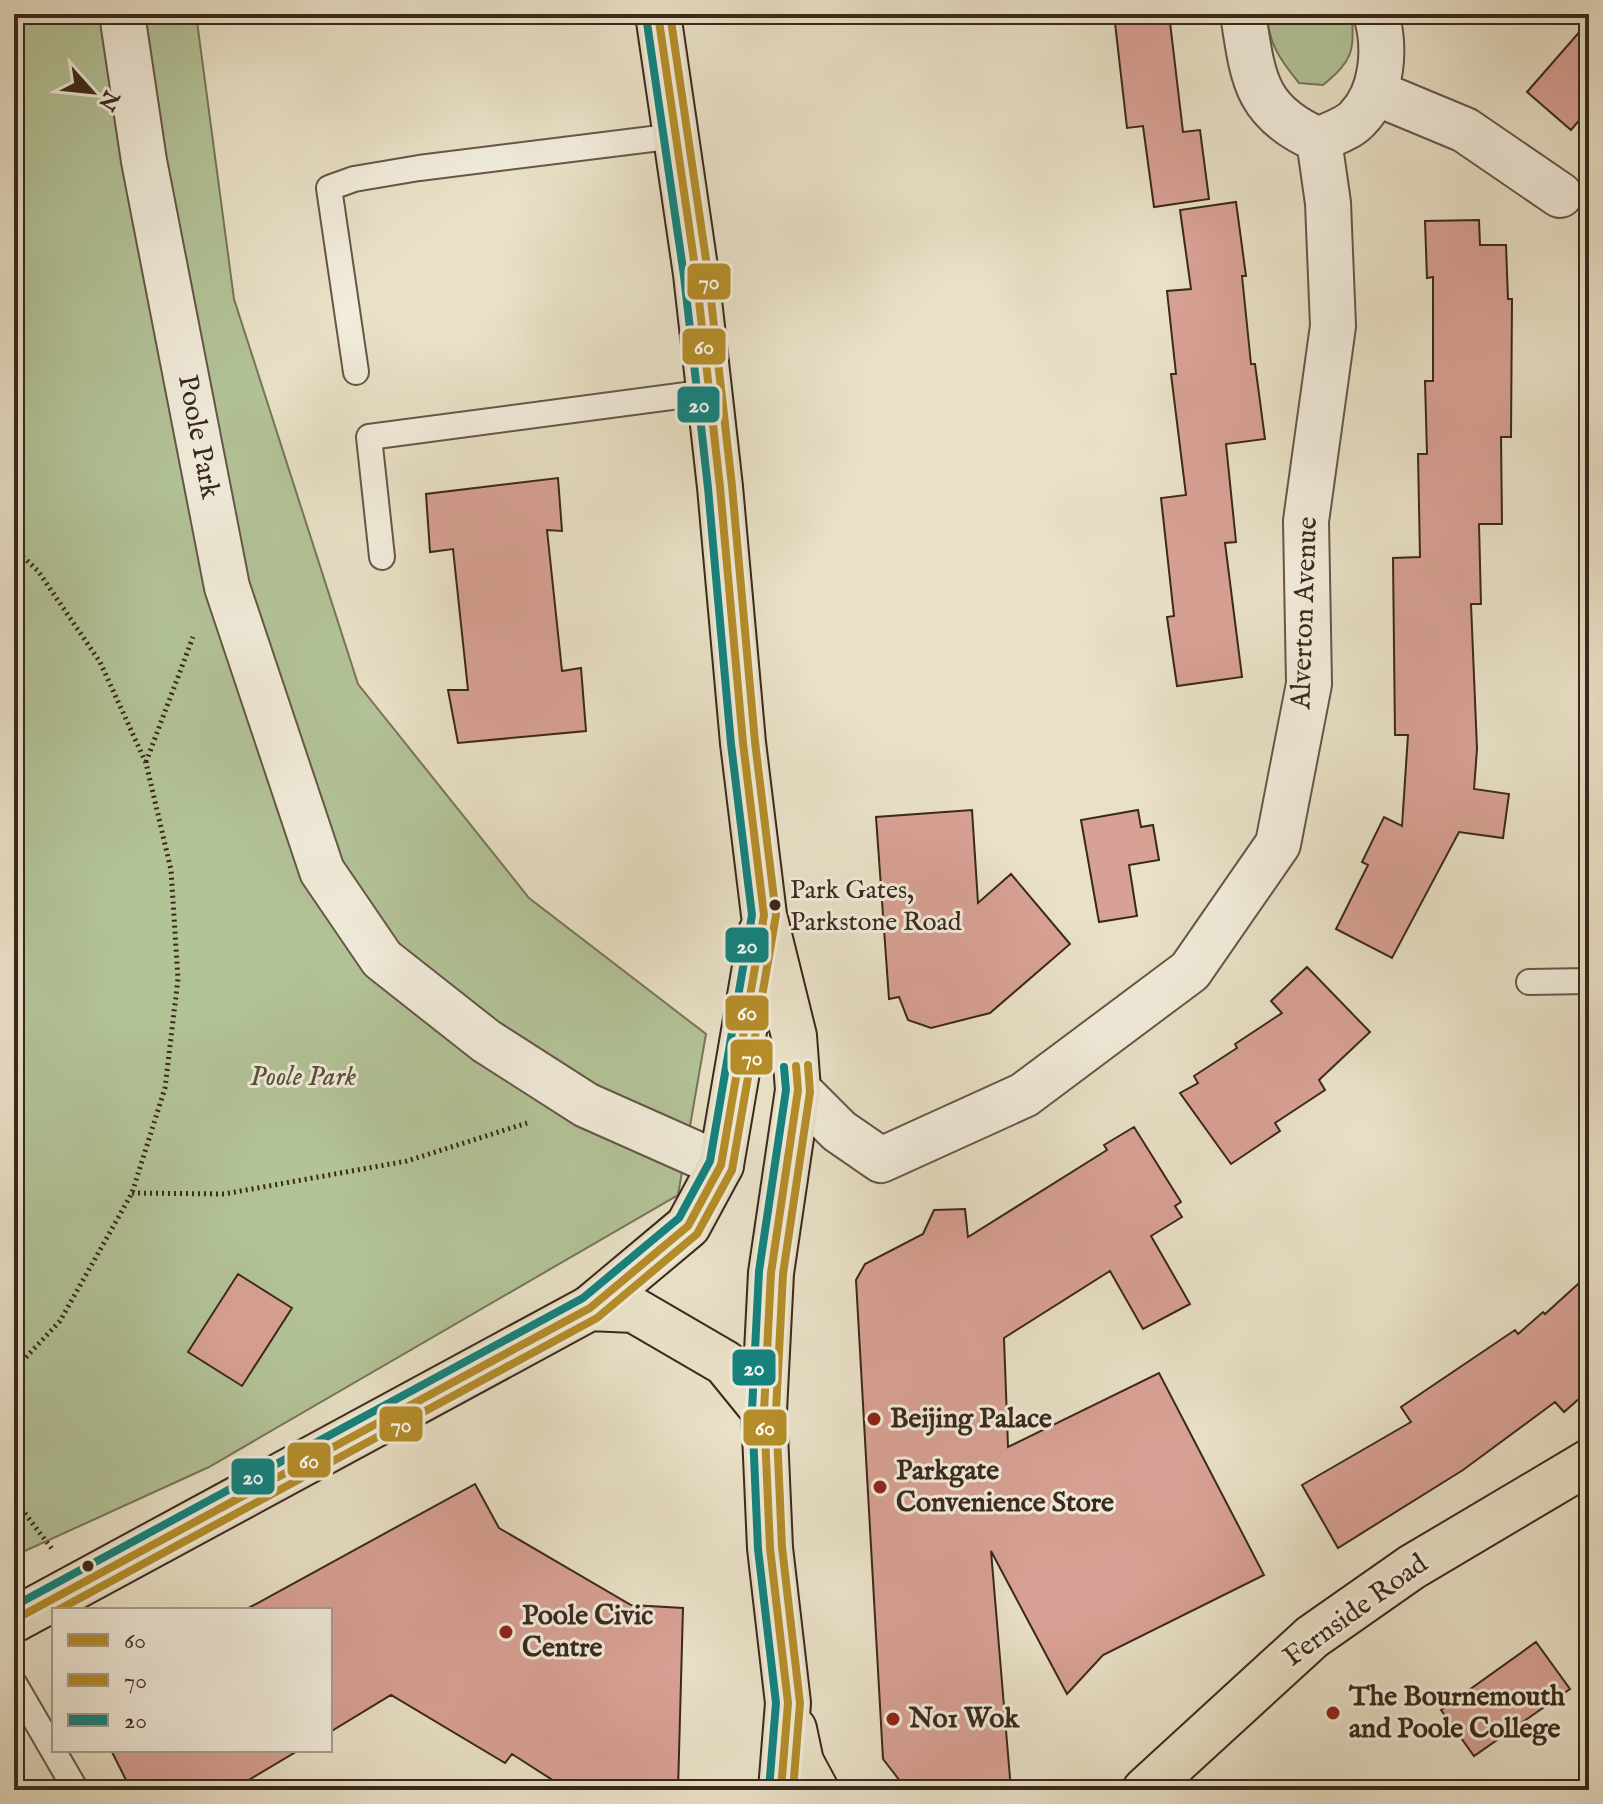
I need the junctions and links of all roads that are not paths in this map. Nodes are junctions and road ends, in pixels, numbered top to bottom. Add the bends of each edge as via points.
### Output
1 (122, 14) edge
2 (658, 14) edge
3 (1243, 14) edge
4 (1376, 14) edge
5 (1376, 93) junction
6 (676, 136) junction
7 (1319, 140) junction
8 (1560, 195) dead end
9 (356, 372) dead end
10 (709, 392) junction
11 (382, 557) dead end
12 (764, 915) junction
13 (1589, 981) edge
14 (1529, 982) dead end
15 (798, 1090) junction
16 (721, 1165) junction
17 (590, 1308) junction
18 (764, 1411) junction
19 (1589, 1462) edge
20 (14, 1620) edge
21 (14, 1683) edge
22 (788, 1703) junction
23 (52, 1749) edge
24 (54, 1752) edge
25 (76, 1790) edge
26 (781, 1790) edge
27 (816, 1790) edge
28 (1145, 1790) edge

1 - 16 street, Poole Park via 144,161 227,587 322,871 382,959 486,1041 586,1105
2 - 6 main road
3 - 7 street via 1251,66 1269,108
4 - 5 street via 1382,35
5 - 7 street via 1356,121
5 - 8 street via 1465,130
6 - 9 lane via 419,168 329,188
6 - 10 main road
7 - 15 street, Alverton Avenue via 1328,203 1333,326 1306,521 1309,684 1278,844 1190,971 1024,1095 881,1160 839,1131
10 - 11 lane via 369,437
10 - 12 main road
12 - 15 main road via 794,1036
12 - 16 main road
13 - 14 lane
15 - 18 main road via 771,1273
16 - 17 main road via 688,1226
17 - 18 main road via 634,1310 725,1363
17 - 20 main road
18 - 22 main road via 770,1548
19 - 28 main road, Fernside Road via 1412,1567 1312,1637
21 - 23 lane
22 - 26 main road
22 - 27 main road via 801,1762
24 - 25 lane

